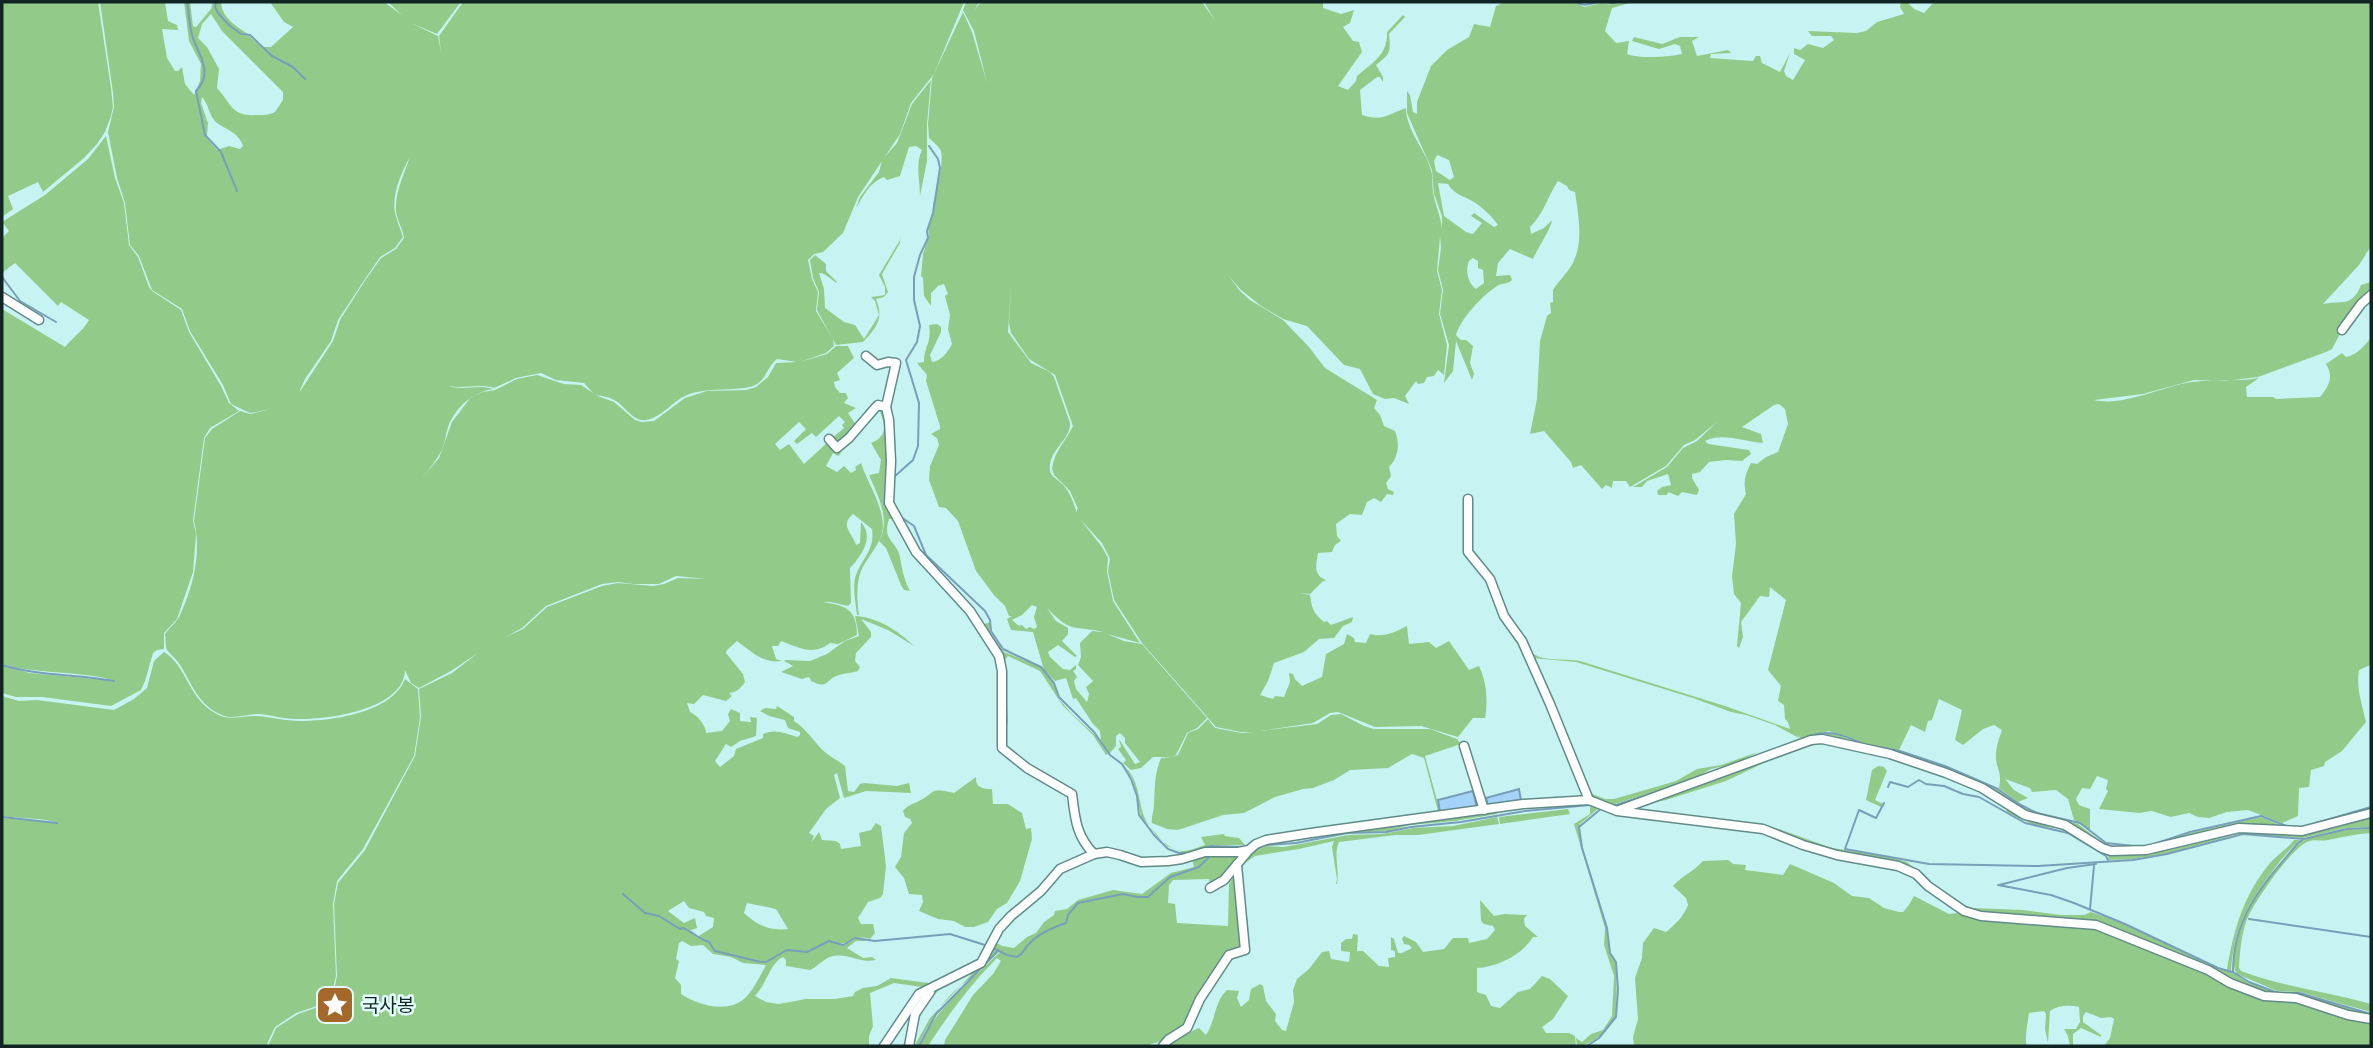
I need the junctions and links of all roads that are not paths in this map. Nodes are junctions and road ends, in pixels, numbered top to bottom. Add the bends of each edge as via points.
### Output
1 (2371, 295) edge
2 (2, 297) edge
3 (39, 320) dead end
4 (2342, 330) dead end
5 (866, 356) dead end
6 (886, 407) junction
7 (829, 439) dead end
8 (1468, 499) dead end
9 (1464, 746) dead end
10 (1589, 800) junction
11 (1484, 810) junction
12 (1617, 811) junction
13 (2371, 813) edge
14 (1249, 850) junction
15 (1094, 854) junction
16 (1237, 865) junction
17 (1210, 888) dead end
18 (939, 984) junction
19 (2371, 1019) edge
20 (884, 1046) edge
21 (909, 1046) edge
22 (1163, 1046) edge

1 - 4 street
2 - 3 street
5 - 6 street via 877,365 896,363
6 - 7 street via 878,405 836,448
6 - 15 street via 889,503 916,552 970,611 999,656 1002,748 1072,794 1076,826
8 - 10 street via 1468,552 1490,579 1504,616 1522,641
9 - 11 street
10 - 11 street
10 - 12 street
11 - 14 street via 1266,840
12 - 13 street via 1822,739 1891,754 1946,773 1982,788 2025,815 2065,825 2111,851 2146,850 2239,828 2302,831
12 - 19 street via 1763,829 1837,855 1898,866 1972,913 2096,925 2264,996 2296,998
14 - 15 street via 1152,862 1107,852
14 - 16 street
15 - 18 street via 1060,869 1011,916 981,963
16 - 17 street
16 - 22 street via 1245,950 1229,955 1187,1028
18 - 20 street via 919,994
18 - 21 street via 915,1014

